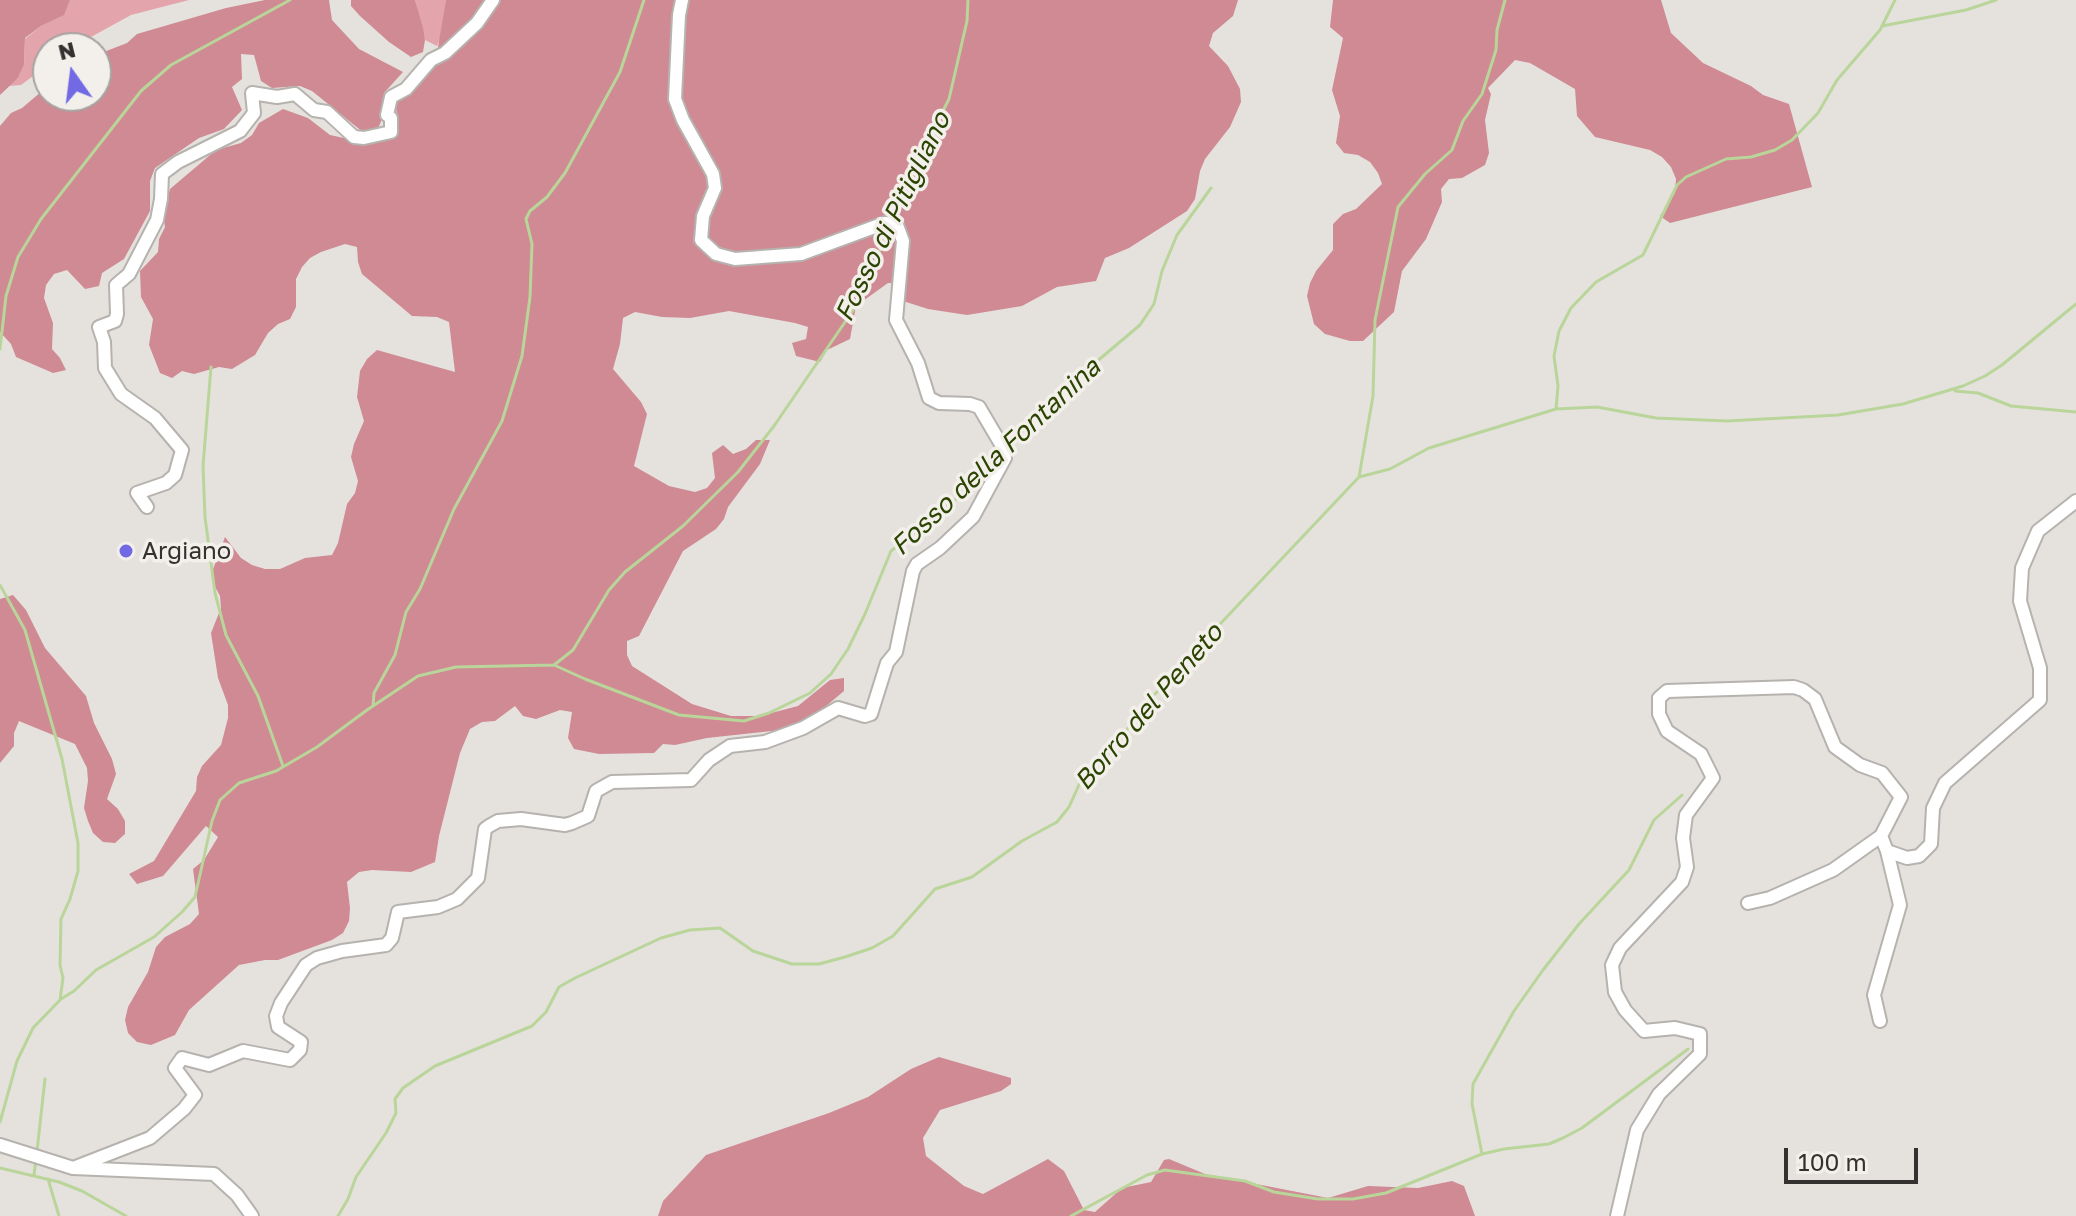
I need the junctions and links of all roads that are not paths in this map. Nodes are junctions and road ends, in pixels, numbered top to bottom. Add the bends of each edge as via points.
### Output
1 (493, 0) edge
2 (682, 0) edge
3 (2076, 501) edge
4 (147, 507) dead end
5 (1881, 836) junction
6 (1887, 851) junction
7 (1748, 903) dead end
8 (1880, 1021) dead end
9 (0, 1145) edge
10 (73, 1168) junction
11 (252, 1216) edge
12 (1617, 1216) edge

1 - 4 street via 456,43 391,97 391,132 354,137 327,112 314,110 295,94 252,93 254,113 240,131 162,174 157,220 129,274 116,285 115,321 99,327 105,368 121,394 155,418 182,450 175,475 137,493
2 - 10 street via 675,99 715,188 703,216 701,240 716,254 735,259 801,254 885,223 897,225 903,241 896,320 929,398 979,407 1005,458 973,517 913,571 896,652 887,663 871,714 838,708 765,742 730,746 691,780 612,782 596,791 588,816 572,823 521,819 489,826 478,878 457,899 398,912 386,945 342,951 306,965 276,1016 278,1027 301,1042 290,1060 243,1051 209,1065 182,1058 175,1068 193,1089 193,1100 150,1138
3 - 6 street via 2038,531 2022,568 2020,601 2040,668 2040,700 1945,783 1933,808 1931,844 1919,856
5 - 6 street
5 - 7 street via 1833,870
5 - 12 street via 1901,797 1882,773 1835,747 1815,699 1803,690 1700,688 1667,691 1659,698 1667,731 1701,754 1713,778 1686,815 1687,867 1682,882 1620,948 1612,965 1615,992 1644,1031 1675,1028 1700,1034 1700,1054 1659,1094 1637,1130
6 - 8 street via 1900,905 1874,995
9 - 10 street
10 - 11 street via 214,1174

